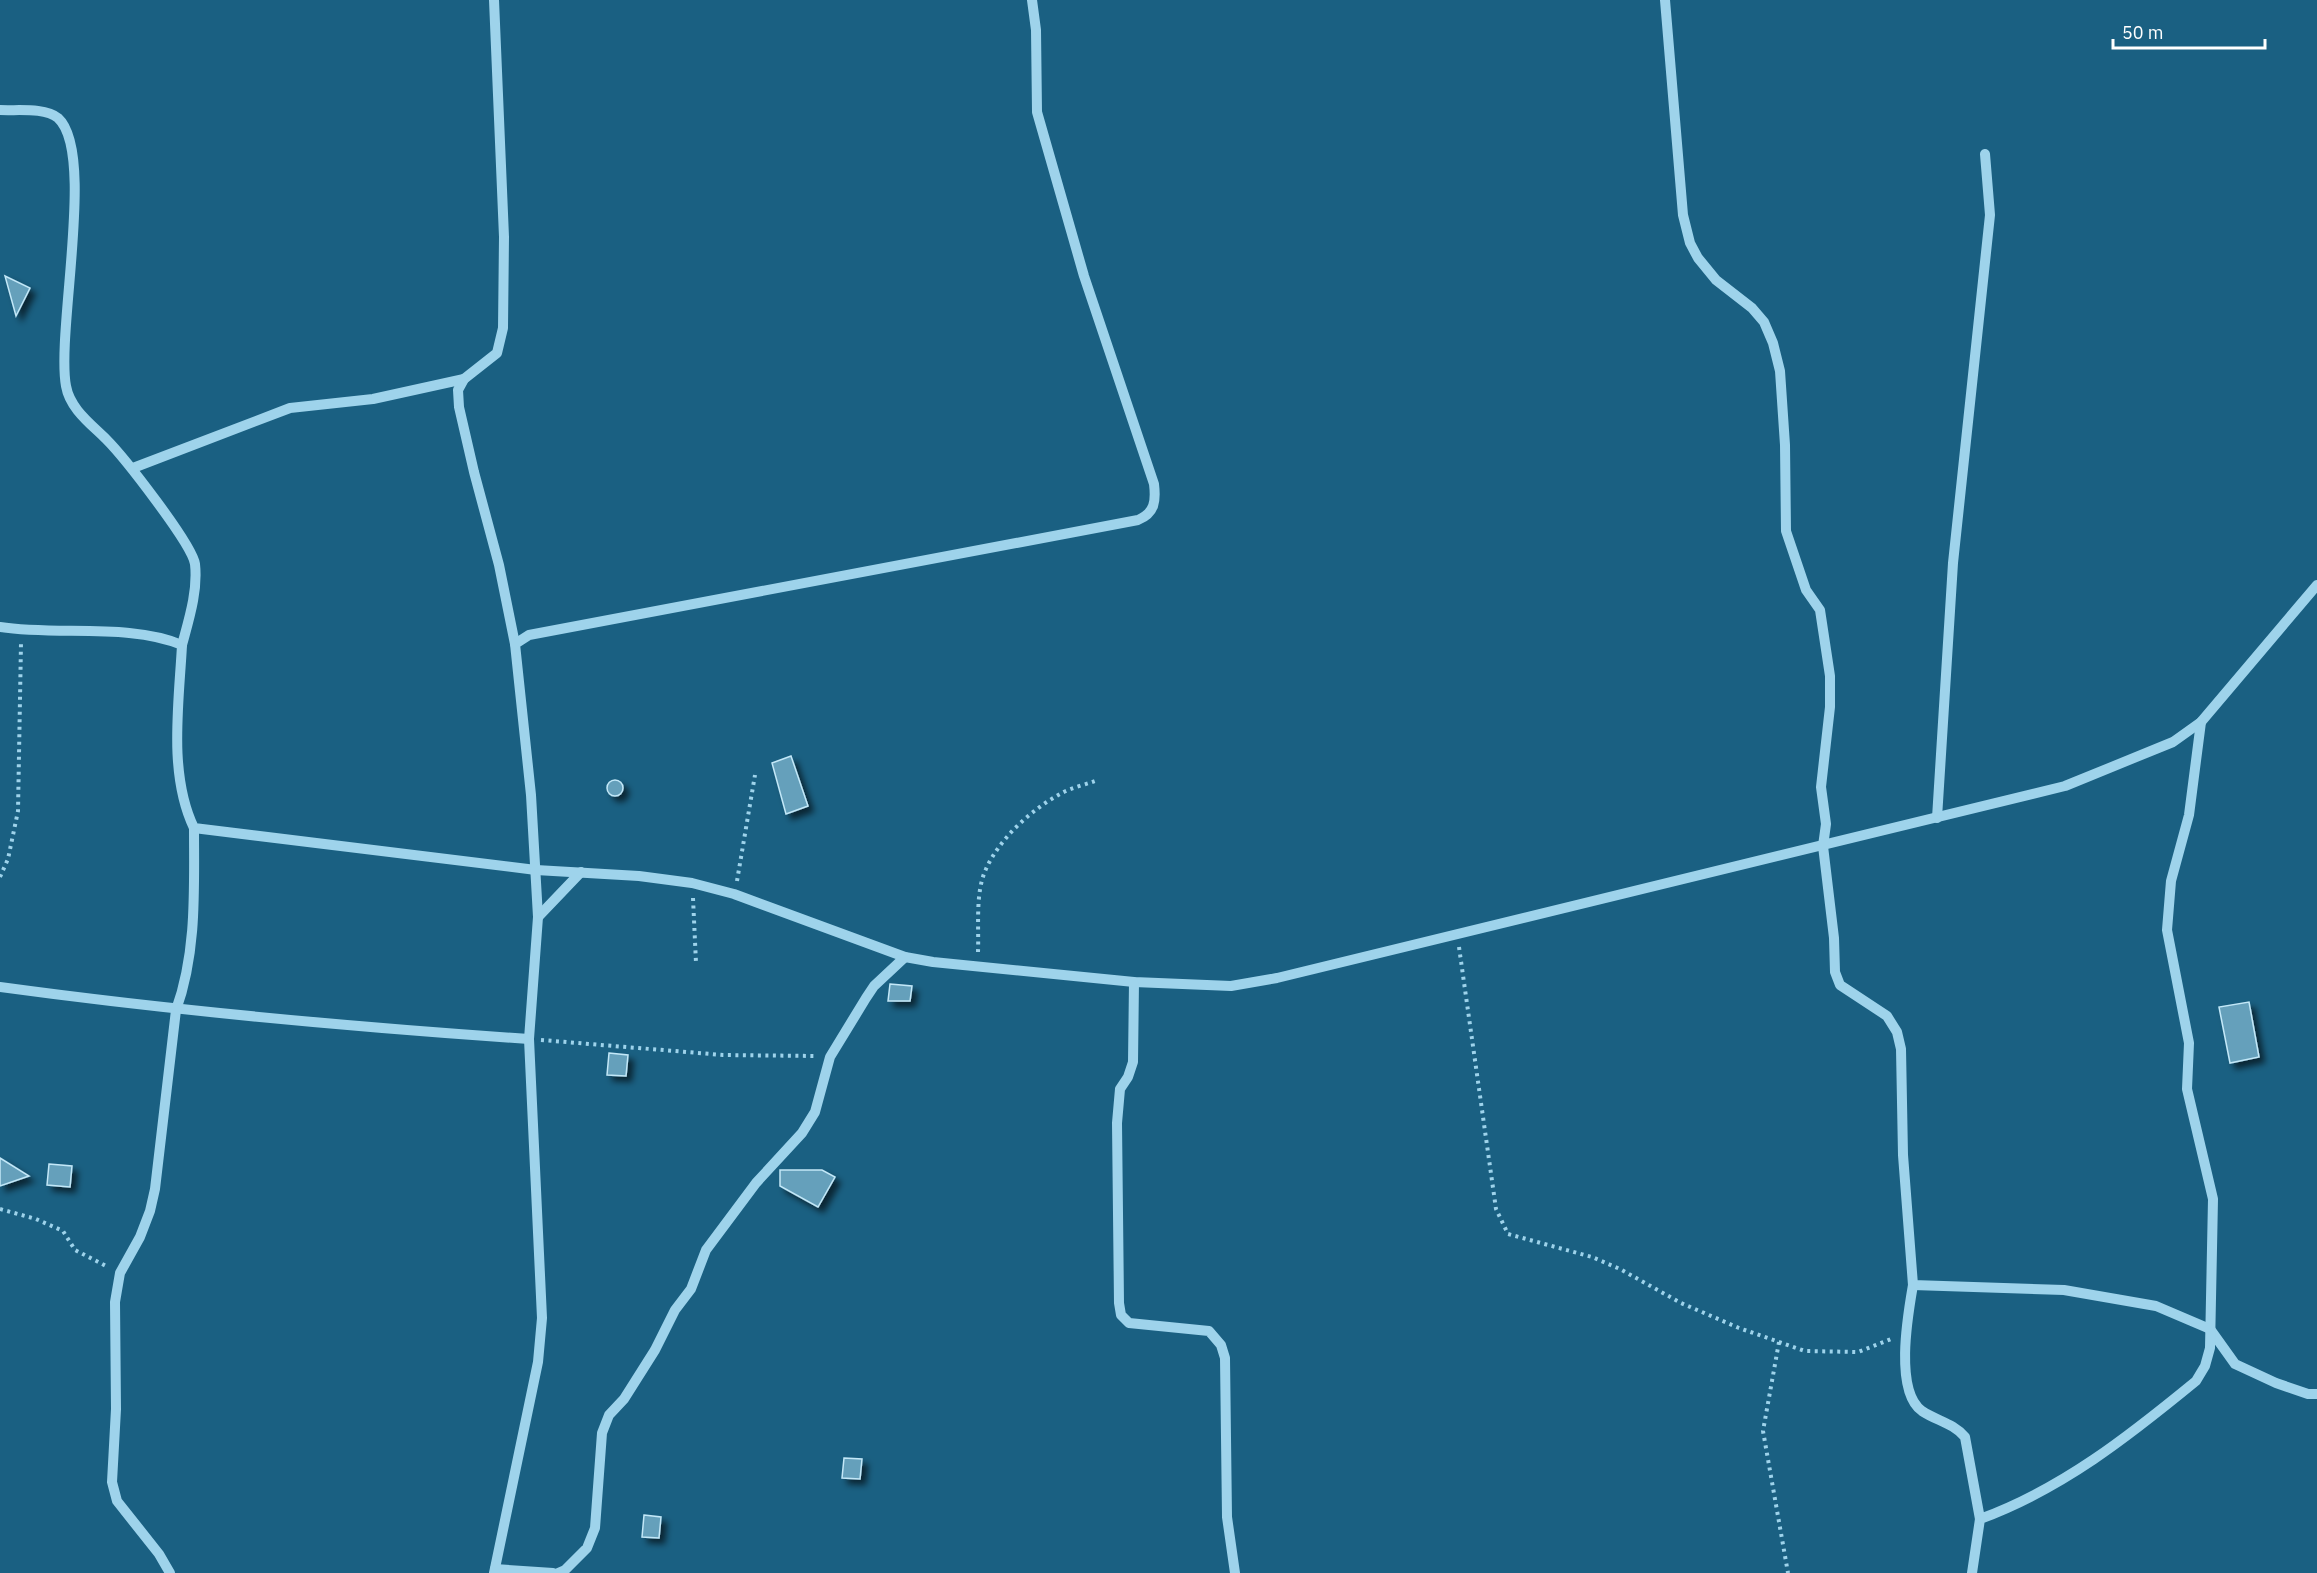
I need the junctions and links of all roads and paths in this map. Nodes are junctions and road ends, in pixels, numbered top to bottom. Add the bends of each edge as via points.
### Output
1 (494, 0) edge
2 (1032, 0) edge
3 (1665, 0) edge
4 (0, 110) edge
5 (1985, 154) dead end
6 (464, 379) junction
7 (133, 468) junction
8 (2317, 585) edge
9 (0, 627) edge
10 (21, 630) junction
11 (515, 644) junction
12 (182, 645) junction
13 (2201, 722) junction
14 (755, 775) dead end
15 (1095, 781) dead end
16 (1937, 818) junction
17 (194, 828) junction
18 (1823, 846) junction
19 (536, 870) junction
20 (580, 872) junction
21 (0, 877) edge
22 (692, 883) junction
23 (734, 894) junction
24 (538, 917) junction
25 (1457, 934) junction
26 (904, 957) junction
27 (696, 963) dead end
28 (975, 966) junction
29 (1134, 982) junction
30 (0, 987) edge
31 (176, 1010) junction
32 (529, 1039) junction
33 (830, 1057) junction
34 (0, 1209) edge
35 (120, 1273) junction
36 (1913, 1285) junction
37 (2210, 1329) junction
38 (1905, 1333) junction
39 (1779, 1342) junction
40 (2317, 1395) edge
41 (1980, 1519) junction
42 (494, 1571) edge
43 (170, 1573) edge
44 (553, 1573) edge
45 (558, 1573) edge
46 (1235, 1573) edge
47 (1788, 1573) edge
48 (1972, 1573) edge

1 - 6 street via 504,237 503,328 497,353
2 - 11 street via 1037,112 1084,276 1154,484 1154,507 1149,515 529,635
3 - 18 street via 1683,215 1690,243 1716,280 1764,322 1780,371 1786,531 1806,590 1820,610 1830,676 1821,787 1826,824
4 - 7 street via 45,113 57,117 66,129 72,147 74,192 66,389 72,405
5 - 16 street via 1990,216 1953,563
6 - 7 street via 373,399 290,408
6 - 11 street via 458,390 459,407
7 - 12 street via 195,561 193,601
8 - 13 street
9 - 10 street
10 - 12 street via 148,635
10 - 21 path via 18,811
11 - 19 street
12 - 17 street via 179,767 185,808
13 - 16 street via 2173,742 2065,786
13 - 37 street via 2189,815 2172,881 2167,930 2189,1043 2187,1089 2213,1199
14 - 23 path
15 - 28 path via 1061,793 1027,817 985,870
16 - 18 street
17 - 19 street
17 - 31 street via 190,959
18 - 25 street
18 - 36 street via 1834,972 1840,985 1887,1016 1901,1049 1903,1155
19 - 20 street
19 - 24 street
20 - 22 street
20 - 24 street
22 - 23 street
22 - 27 path
23 - 26 street
24 - 32 street
25 - 29 street via 1231,986
25 - 39 path via 1496,1209 1508,1234 1592,1257 1681,1303
26 - 28 street
26 - 33 street via 874,986
28 - 29 street
29 - 46 street via 1133,1062 1120,1089 1117,1123 1119,1303 1129,1323 1209,1331 1221,1345 1225,1358 1228,1537
30 - 31 street
31 - 32 street
31 - 35 street via 150,1211
32 - 33 path via 723,1055
32 - 42 street via 542,1318 538,1362
33 - 45 street via 815,1112 706,1250 691,1289 624,1399 609,1415 602,1433 593,1534 587,1548
34 - 35 path via 63,1231 75,1250
35 - 43 street via 115,1302 112,1482 117,1501
36 - 37 street via 2064,1290 2127,1299 2156,1306
36 - 38 street
37 - 40 street via 2235,1364 2276,1383
37 - 41 street via 2205,1366 2196,1382 2109,1450 2054,1486
38 - 39 path via 1858,1352 1805,1351
38 - 41 street via 1908,1390 1922,1411 1958,1428 1965,1437
39 - 47 path via 1763,1431
41 - 48 street
42 - 44 street

